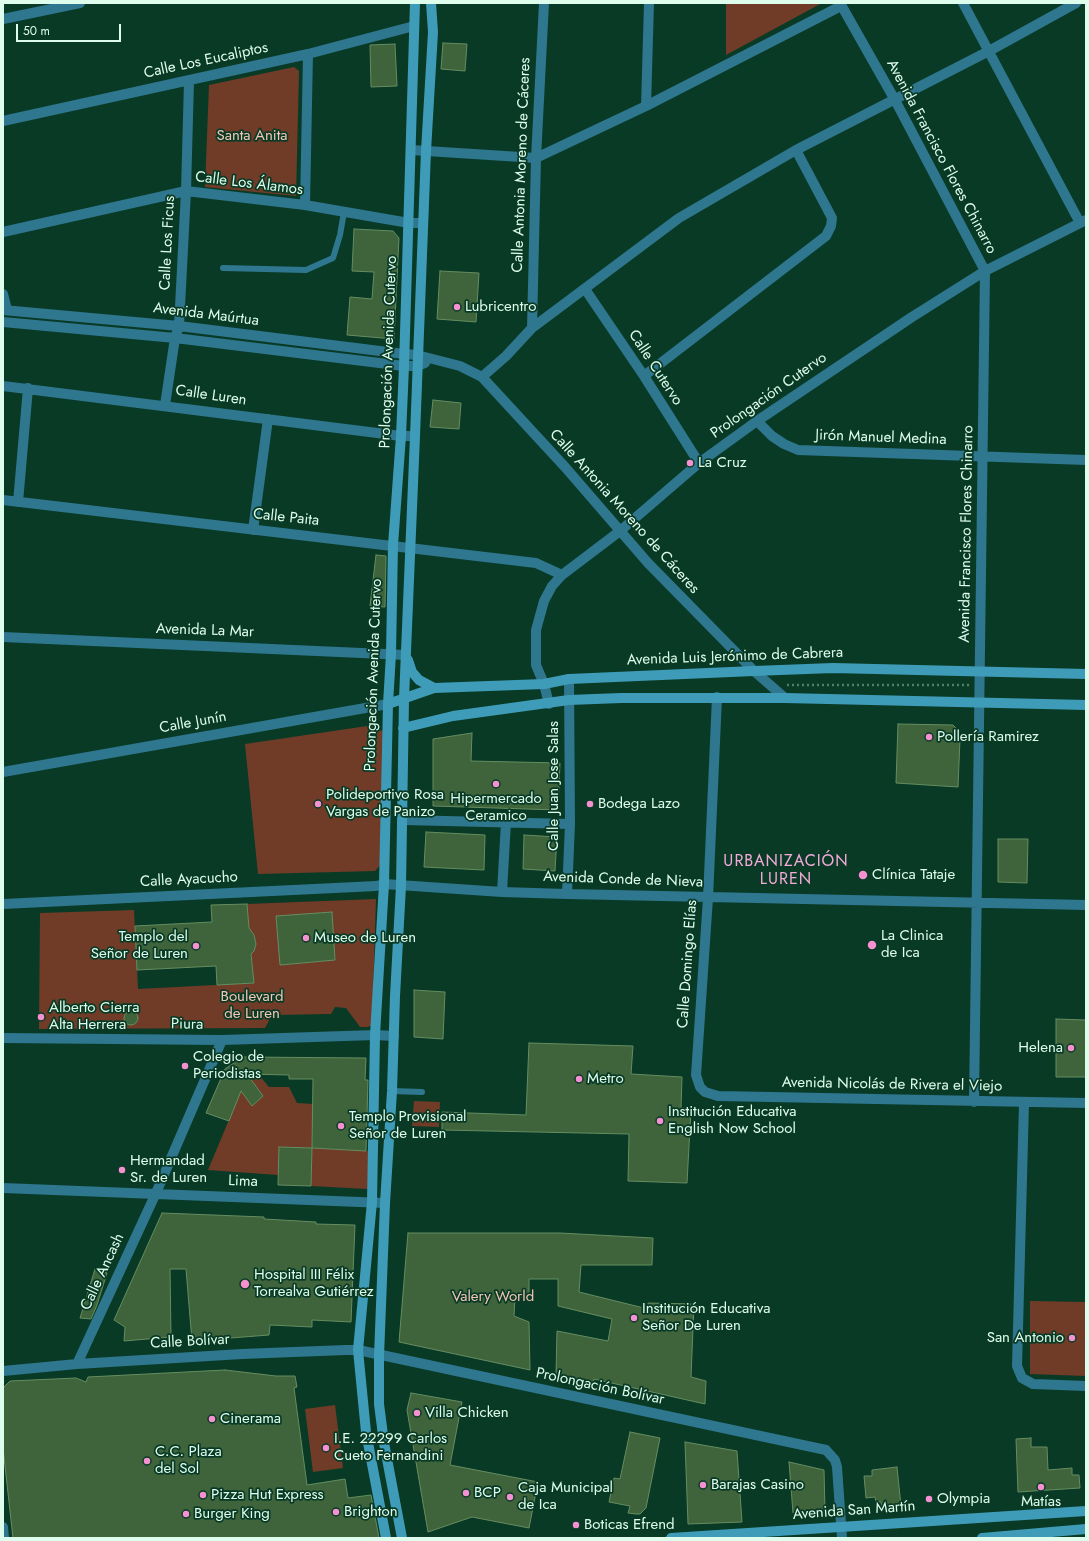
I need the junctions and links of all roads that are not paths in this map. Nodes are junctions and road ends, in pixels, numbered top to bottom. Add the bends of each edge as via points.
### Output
1 (80, 3) edge
2 (415, 3) edge
3 (431, 3) edge
4 (544, 3) edge
5 (649, 3) edge
6 (963, 3) edge
7 (1076, 3) edge
8 (841, 5) edge
9 (3, 20) edge
10 (414, 26) junction
11 (989, 51) junction
12 (308, 54) junction
13 (189, 81) junction
14 (895, 100) junction
15 (646, 106) junction
16 (3, 121) edge
17 (411, 150) junction
18 (796, 150) junction
19 (426, 151) junction
20 (536, 158) junction
21 (186, 191) junction
22 (305, 205) junction
23 (344, 212) junction
24 (1083, 222) edge
25 (409, 223) junction
26 (423, 223) junction
27 (3, 232) edge
28 (223, 268) dead end
29 (985, 271) junction
30 (585, 289) junction
31 (3, 294) edge
32 (5, 310) edge
33 (3, 322) edge
34 (179, 326) junction
35 (532, 328) junction
36 (175, 338) junction
37 (404, 354) junction
38 (418, 355) junction
39 (435, 360) junction
40 (404, 366) junction
41 (417, 366) junction
42 (644, 376) junction
43 (482, 377) junction
44 (3, 386) edge
45 (28, 388) junction
46 (165, 405) junction
47 (268, 419) junction
48 (757, 421) junction
49 (401, 436) junction
50 (415, 436) junction
51 (983, 457) junction
52 (1086, 460) edge
53 (699, 463) junction
54 (3, 500) edge
55 (18, 502) junction
56 (253, 530) junction
57 (620, 531) junction
58 (393, 545) junction
59 (410, 548) junction
60 (562, 575) junction
61 (3, 637) edge
62 (391, 654) junction
63 (406, 655) junction
64 (754, 671) junction
65 (980, 672) junction
66 (1086, 674) edge
67 (569, 679) junction
68 (544, 684) junction
69 (434, 688) junction
70 (717, 698) junction
71 (785, 698) junction
72 (404, 699) junction
73 (569, 700) junction
74 (979, 703) junction
75 (388, 704) junction
76 (549, 704) junction
77 (1086, 705) edge
78 (403, 728) junction
79 (3, 772) edge
80 (403, 820) junction
81 (506, 822) junction
82 (570, 824) junction
83 (380, 885) junction
84 (401, 886) junction
85 (502, 892) junction
86 (567, 894) junction
87 (708, 898) junction
88 (976, 903) junction
89 (3, 904) edge
90 (1086, 905) edge
91 (375, 1035) junction
92 (394, 1036) junction
93 (3, 1038) edge
94 (222, 1040) junction
95 (700, 1087) joint
96 (392, 1092) junction
97 (422, 1092) dead end
98 (974, 1102) junction
99 (1024, 1103) junction
100 (1086, 1103) edge
101 (3, 1188) edge
102 (156, 1193) junction
103 (372, 1202) junction
104 (385, 1203) junction
105 (358, 1350) junction
106 (379, 1356) junction
107 (77, 1364) junction
108 (3, 1371) edge
109 (1086, 1386) edge
110 (1086, 1510) edge
111 (842, 1526) junction
112 (3, 1527) edge
113 (1086, 1530) edge
114 (1006, 1537) edge
115 (4, 1538) edge
116 (386, 1538) edge
117 (402, 1538) edge
118 (671, 1538) edge
119 (842, 1538) edge
120 (982, 1538) edge

1 - 9 street
2 - 10 street, Prolongación Avenida Cutervo
3 - 19 street, Prolongación Avenida Cutervo via 433,32
4 - 20 street, Calle Antonia Moreno de Cáceres
5 - 15 street
6 - 11 street
7 - 11 street
8 - 14 street, Avenida Francisco Flores Chinarro
8 - 15 street
10 - 12 street, Calle Los Eucaliptos
10 - 17 street, Prolongación Avenida Cutervo
11 - 14 street
11 - 24 street
12 - 13 street, Calle Los Eucaliptos
12 - 22 street
13 - 16 street, Calle Los Eucaliptos
13 - 21 street, Calle Los Ficus
14 - 18 street
14 - 29 street, Avenida Francisco Flores Chinarro
15 - 20 street
17 - 19 street
17 - 25 street, Prolongación Avenida Cutervo
18 - 30 street via 679,218
18 - 42 street via 832,218 826,236
19 - 20 street
19 - 26 street, Prolongación Avenida Cutervo
20 - 35 street, Calle Antonia Moreno de Cáceres
21 - 22 street, Calle Los Álamos
21 - 27 street, Calle Los Álamos
21 - 34 street, Calle Los Ficus
22 - 23 street, Calle Los Álamos
23 - 25 street, Calle Los Álamos
23 - 28 lane via 333,258 306,270
24 - 29 street, Prolongación Cutervo
25 - 26 street, Calle Los Álamos
25 - 37 street, Prolongación Avenida Cutervo
26 - 38 street, Prolongación Avenida Cutervo
29 - 48 street, Prolongación Cutervo
29 - 51 street, Avenida Francisco Flores Chinarro
30 - 35 street
30 - 42 street, Calle Cutervo
31 - 32 street
32 - 34 street, Avenida Maúrtua
33 - 36 street, Avenida Maúrtua
34 - 36 street, Calle Los Ficus
34 - 37 street, Avenida Maúrtua
35 - 43 street
36 - 40 street, Avenida Maúrtua
36 - 46 street, Calle Los Ficus
37 - 38 street, Avenida Maúrtua
37 - 40 street, Prolongación Avenida Cutervo
38 - 39 street, Calle Antonia Moreno de Cáceres
38 - 41 street, Prolongación Avenida Cutervo
39 - 41 street, Avenida Maúrtua
39 - 43 street, Calle Antonia Moreno de Cáceres via 460,366
40 - 41 street, Avenida Maúrtua
40 - 49 street, Prolongación Avenida Cutervo
41 - 50 street, Prolongación Avenida Cutervo
42 - 53 street, Calle Cutervo
43 - 57 street, Calle Antonia Moreno de Cáceres
44 - 45 street, Calle Luren
45 - 46 street, Calle Luren
45 - 55 street
46 - 47 street, Calle Luren
47 - 49 street, Calle Luren
47 - 56 street
48 - 51 street, Jirón Manuel Medina via 772,436 798,450
48 - 53 street, Prolongación Cutervo
49 - 50 street, Calle Luren
49 - 58 street, Prolongación Avenida Cutervo
50 - 59 street, Prolongación Avenida Cutervo
51 - 52 street, Jirón Manuel Medina
51 - 65 street, Avenida Francisco Flores Chinarro
53 - 57 street, Prolongación Cutervo
54 - 55 street, Calle Paita
55 - 56 street, Calle Paita
56 - 58 street, Calle Paita
57 - 60 street, Prolongación Cutervo
57 - 64 street, Calle Antonia Moreno de Cáceres via 648,564
58 - 59 street, Calle Paita
58 - 62 street, Prolongación Avenida Cutervo
59 - 60 street, Calle Paita via 536,562
59 - 63 street, Prolongación Avenida Cutervo
60 - 68 street, Prolongación Cutervo via 544,601 536,630 536,665
61 - 62 street, Avenida La Mar
62 - 63 street, Avenida La Mar
62 - 75 street, Prolongación Avenida Cutervo
63 - 69 street via 412,672 425,685
63 - 72 street, Prolongación Avenida Cutervo
64 - 65 street, Avenida Luis Jerónimo de Cabrera via 833,668
64 - 67 street, Avenida Luis Jerónimo de Cabrera
64 - 71 street, Calle Antonia Moreno de Cáceres
65 - 66 street, Avenida Luis Jerónimo de Cabrera
65 - 74 street, Avenida Francisco Flores Chinarro
67 - 68 street, Avenida Luis Jerónimo de Cabrera
67 - 73 street, Calle Juan Jose Salas
68 - 69 street, Avenida Luis Jerónimo de Cabrera
68 - 76 street, Prolongación Cutervo
69 - 72 street, Avenida Luis Jerónimo de Cabrera
70 - 71 street
70 - 73 street
70 - 87 street, Calle Domingo Elías
71 - 74 street
72 - 75 street, Avenida Luis Jerónimo de Cabrera
72 - 78 street, Prolongación Avenida Cutervo
73 - 76 street
73 - 82 street, Calle Juan Jose Salas
74 - 77 street
74 - 88 street, Avenida Francisco Flores Chinarro
75 - 79 street, Calle Junín
75 - 83 street, Prolongación Avenida Cutervo
76 - 78 street via 453,716
78 - 80 street, Prolongación Avenida Cutervo
80 - 81 street
80 - 84 street, Prolongación Avenida Cutervo
81 - 82 street
81 - 85 street
82 - 86 street, Calle Juan Jose Salas
83 - 84 street, Avenida Conde de Nieva
83 - 89 street, Calle Ayacucho
83 - 91 street, Prolongación Avenida Cutervo
84 - 85 street, Avenida Conde de Nieva
84 - 92 street, Prolongación Avenida Cutervo
85 - 86 street, Avenida Conde de Nieva
86 - 87 street, Avenida Conde de Nieva
87 - 88 street, Avenida Conde de Nieva
87 - 95 street, Calle Domingo Elías via 696,1074
88 - 90 street, Avenida Conde de Nieva
88 - 98 street, Avenida Francisco Flores Chinarro
91 - 92 street, Piura
91 - 94 street, Piura
91 - 103 street, Prolongación Avenida Cutervo
92 - 96 street, Prolongación Avenida Cutervo
93 - 94 street, Piura
94 - 102 street, Calle Ancash
95 - 98 street, Avenida Nicolás de Rivera el Viejo via 705,1092 718,1096
96 - 97 lane
96 - 104 street, Prolongación Avenida Cutervo
98 - 99 street, Avenida Nicolás de Rivera el Viejo
99 - 100 street, Avenida Nicolás de Rivera el Viejo
99 - 109 street via 1017,1366 1022,1378 1033,1384
101 - 102 street, Lima
102 - 103 street, Lima
102 - 107 street, Calle Ancash
103 - 104 street, Lima
103 - 105 street, Prolongación Avenida Cutervo
104 - 106 street, Prolongación Avenida Cutervo
105 - 106 street, Calle Bolívar
105 - 107 street, Calle Bolívar
105 - 116 street, Prolongación Avenida Cutervo via 366,1432
106 - 111 street, Prolongación Bolívar via 826,1450 835,1460 837,1467
106 - 117 street, Prolongación Avenida Cutervo via 379,1404 384,1444
107 - 108 street, Calle Bolívar
110 - 111 street, Avenida San Martín
111 - 118 street, Avenida San Martín
111 - 119 street, Prolongación Bolívar
112 - 115 street
113 - 114 street
114 - 120 street

